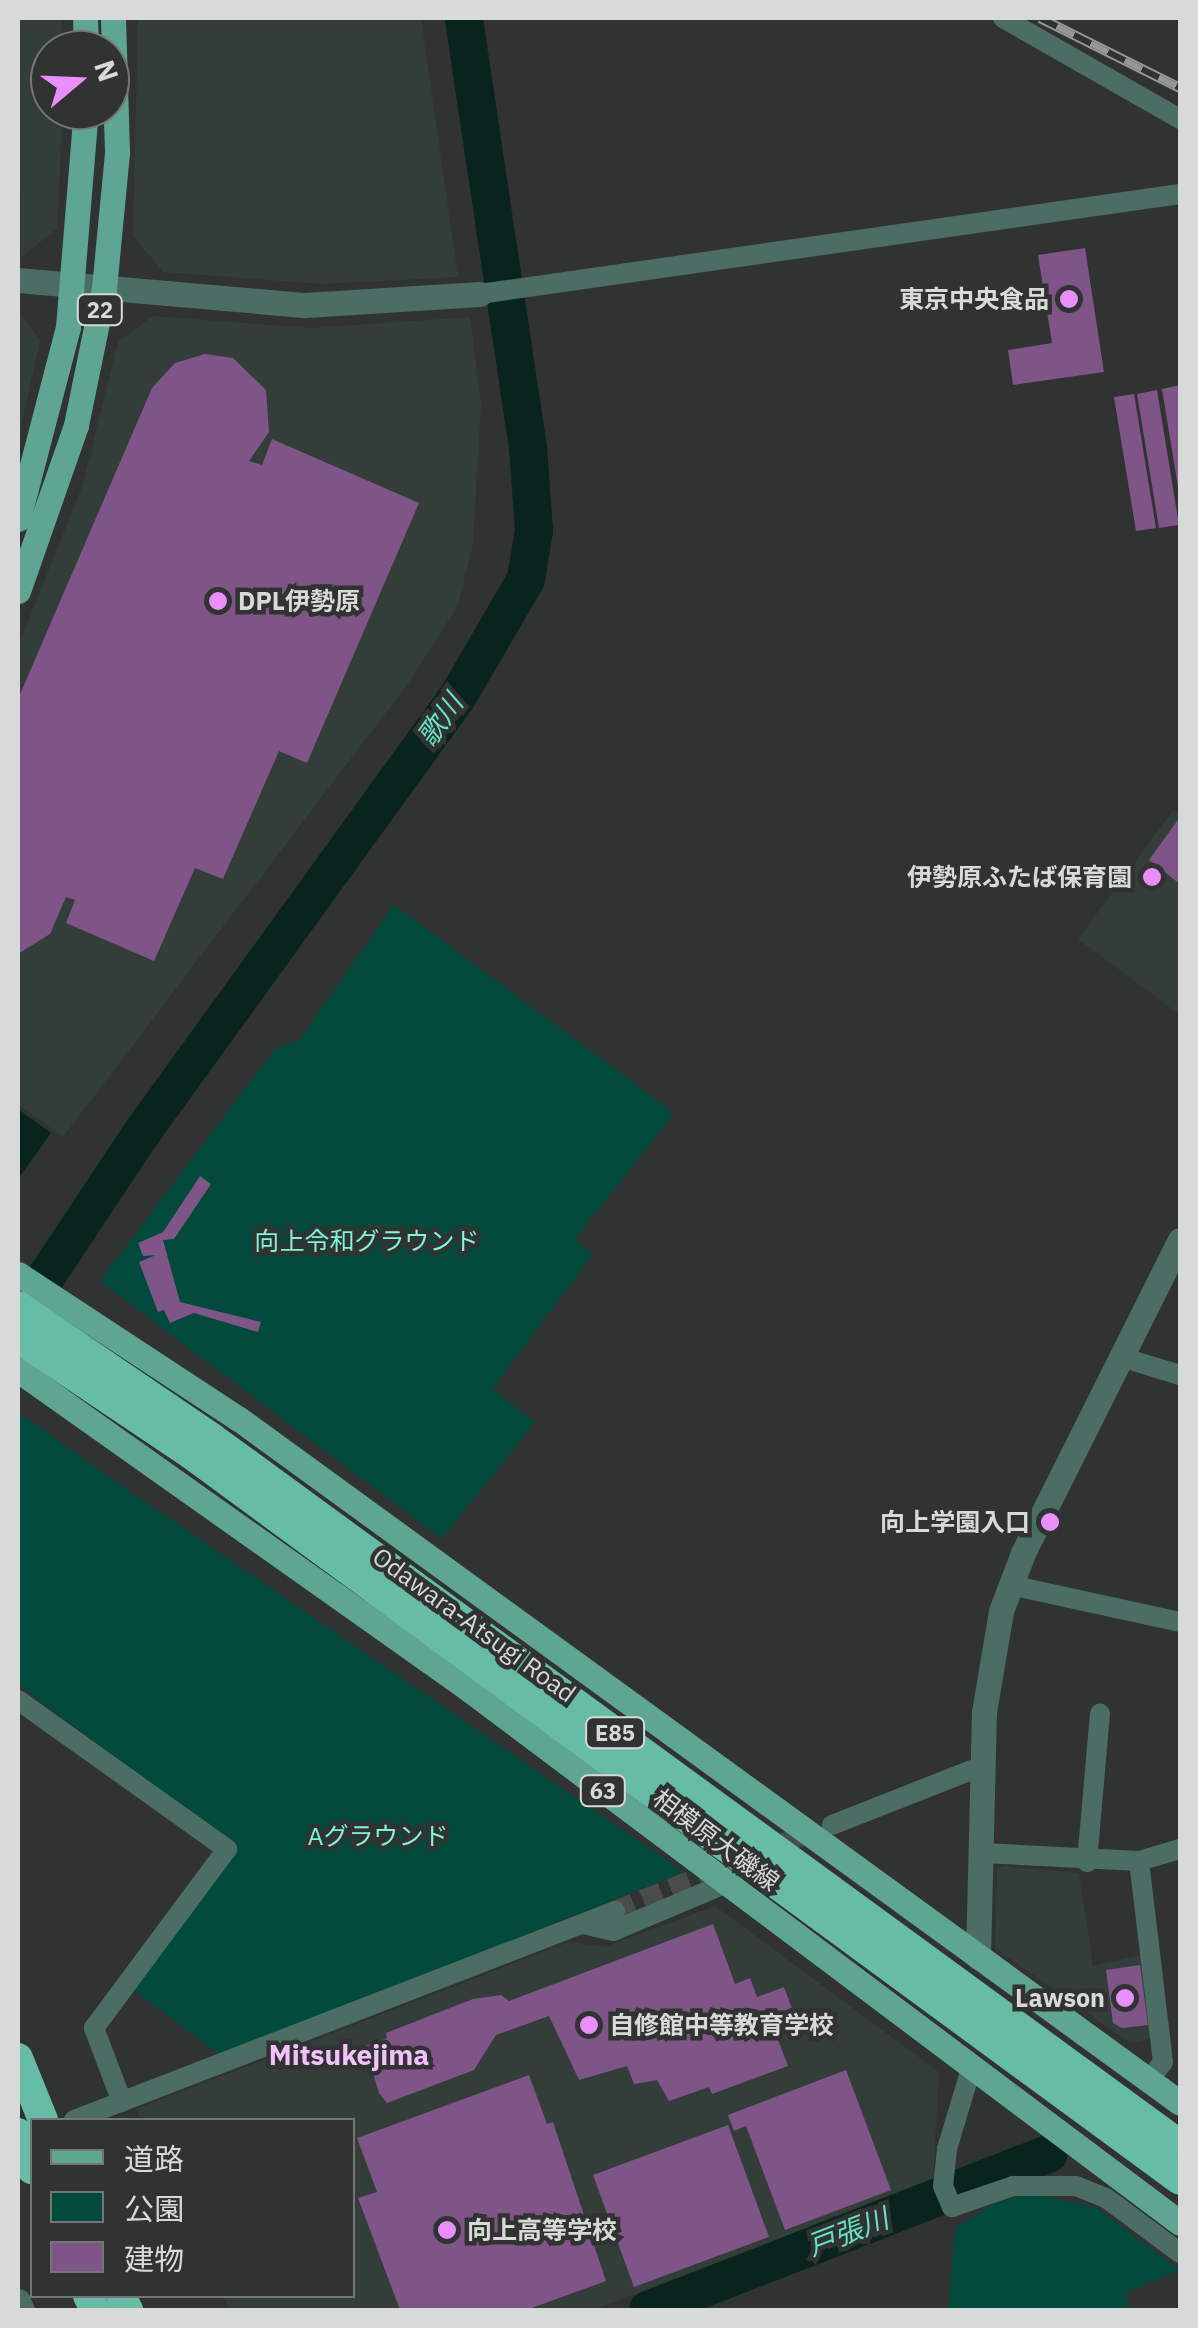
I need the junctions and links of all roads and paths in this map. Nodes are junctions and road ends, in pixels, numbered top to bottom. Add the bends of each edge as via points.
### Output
1 (113, 18) edge
2 (1003, 18) edge
3 (1180, 119) edge
4 (85, 130) edge
5 (1180, 194) edge
6 (18, 280) edge
7 (74, 286) junction
8 (104, 288) junction
9 (480, 294) joint
10 (18, 520) edge
11 (18, 590) edge
12 (1179, 1245) edge
13 (18, 1274) edge
14 (18, 1306) edge
15 (36, 1336) edge
16 (1121, 1357) junction
17 (1180, 1375) edge
18 (1010, 1585) junction
19 (1180, 1622) edge
20 (18, 1700) edge
21 (1100, 1714) dead end
22 (984, 1764) junction
23 (832, 1825) tunnel mouth
24 (1180, 1849) edge
25 (982, 1853) junction
26 (1139, 1861) junction
27 (1087, 1862) junction
28 (724, 1884) junction
29 (615, 1911) tunnel mouth
30 (582, 1924) junction
31 (978, 1957) junction
32 (18, 2058) edge
33 (971, 2068) junction
34 (1150, 2079) junction
35 (122, 2102) junction
36 (1180, 2103) edge
37 (42, 2118) edge
38 (79, 2118) edge
39 (18, 2133) edge
40 (1180, 2145) edge
41 (30, 2164) edge
42 (1180, 2180) edge
43 (1180, 2223) edge
44 (1180, 2252) edge
45 (18, 2301) edge
46 (22, 2310) edge

1 - 8 main road, 22 via 117,152
2 - 3 street
4 - 7 main road, 22
5 - 9 street
6 - 7 street
7 - 8 street
7 - 10 main road, 22
8 - 9 street via 306,306
8 - 11 main road, 22 via 76,425
12 - 16 street
13 - 15 main road, 相模原大磯線 / 63
14 - 15 highway, Odawara-Atsugi Road / E85
15 - 28 main road, 相模原大磯線 / 63 via 451,1676
15 - 31 main road, 相模原大磯線 / 63 via 238,1418
15 - 40 highway, Odawara-Atsugi Road / E85
15 - 42 highway, Odawara-Atsugi Road / E85
16 - 17 street
16 - 18 street
18 - 19 street
18 - 22 street via 993,1644
20 - 35 street via 227,1849 94,2028
21 - 27 street
22 - 23 street
22 - 25 street
24 - 26 street
25 - 27 street
25 - 31 street
26 - 27 street
26 - 34 street via 1163,2062
28 - 30 street via 613,1931
28 - 33 main road, 相模原大磯線 / 63
29 - 30 street
30 - 35 street
31 - 34 main road, 相模原大磯線 / 63
32 - 37 highway
33 - 43 main road, 相模原大磯線 / 63
33 - 44 street via 955,2104 948,2197 1013,2186 1076,2186 1106,2198
34 - 36 main road, 相模原大磯線 / 63
35 - 38 street
39 - 41 highway, bridge
45 - 46 street

